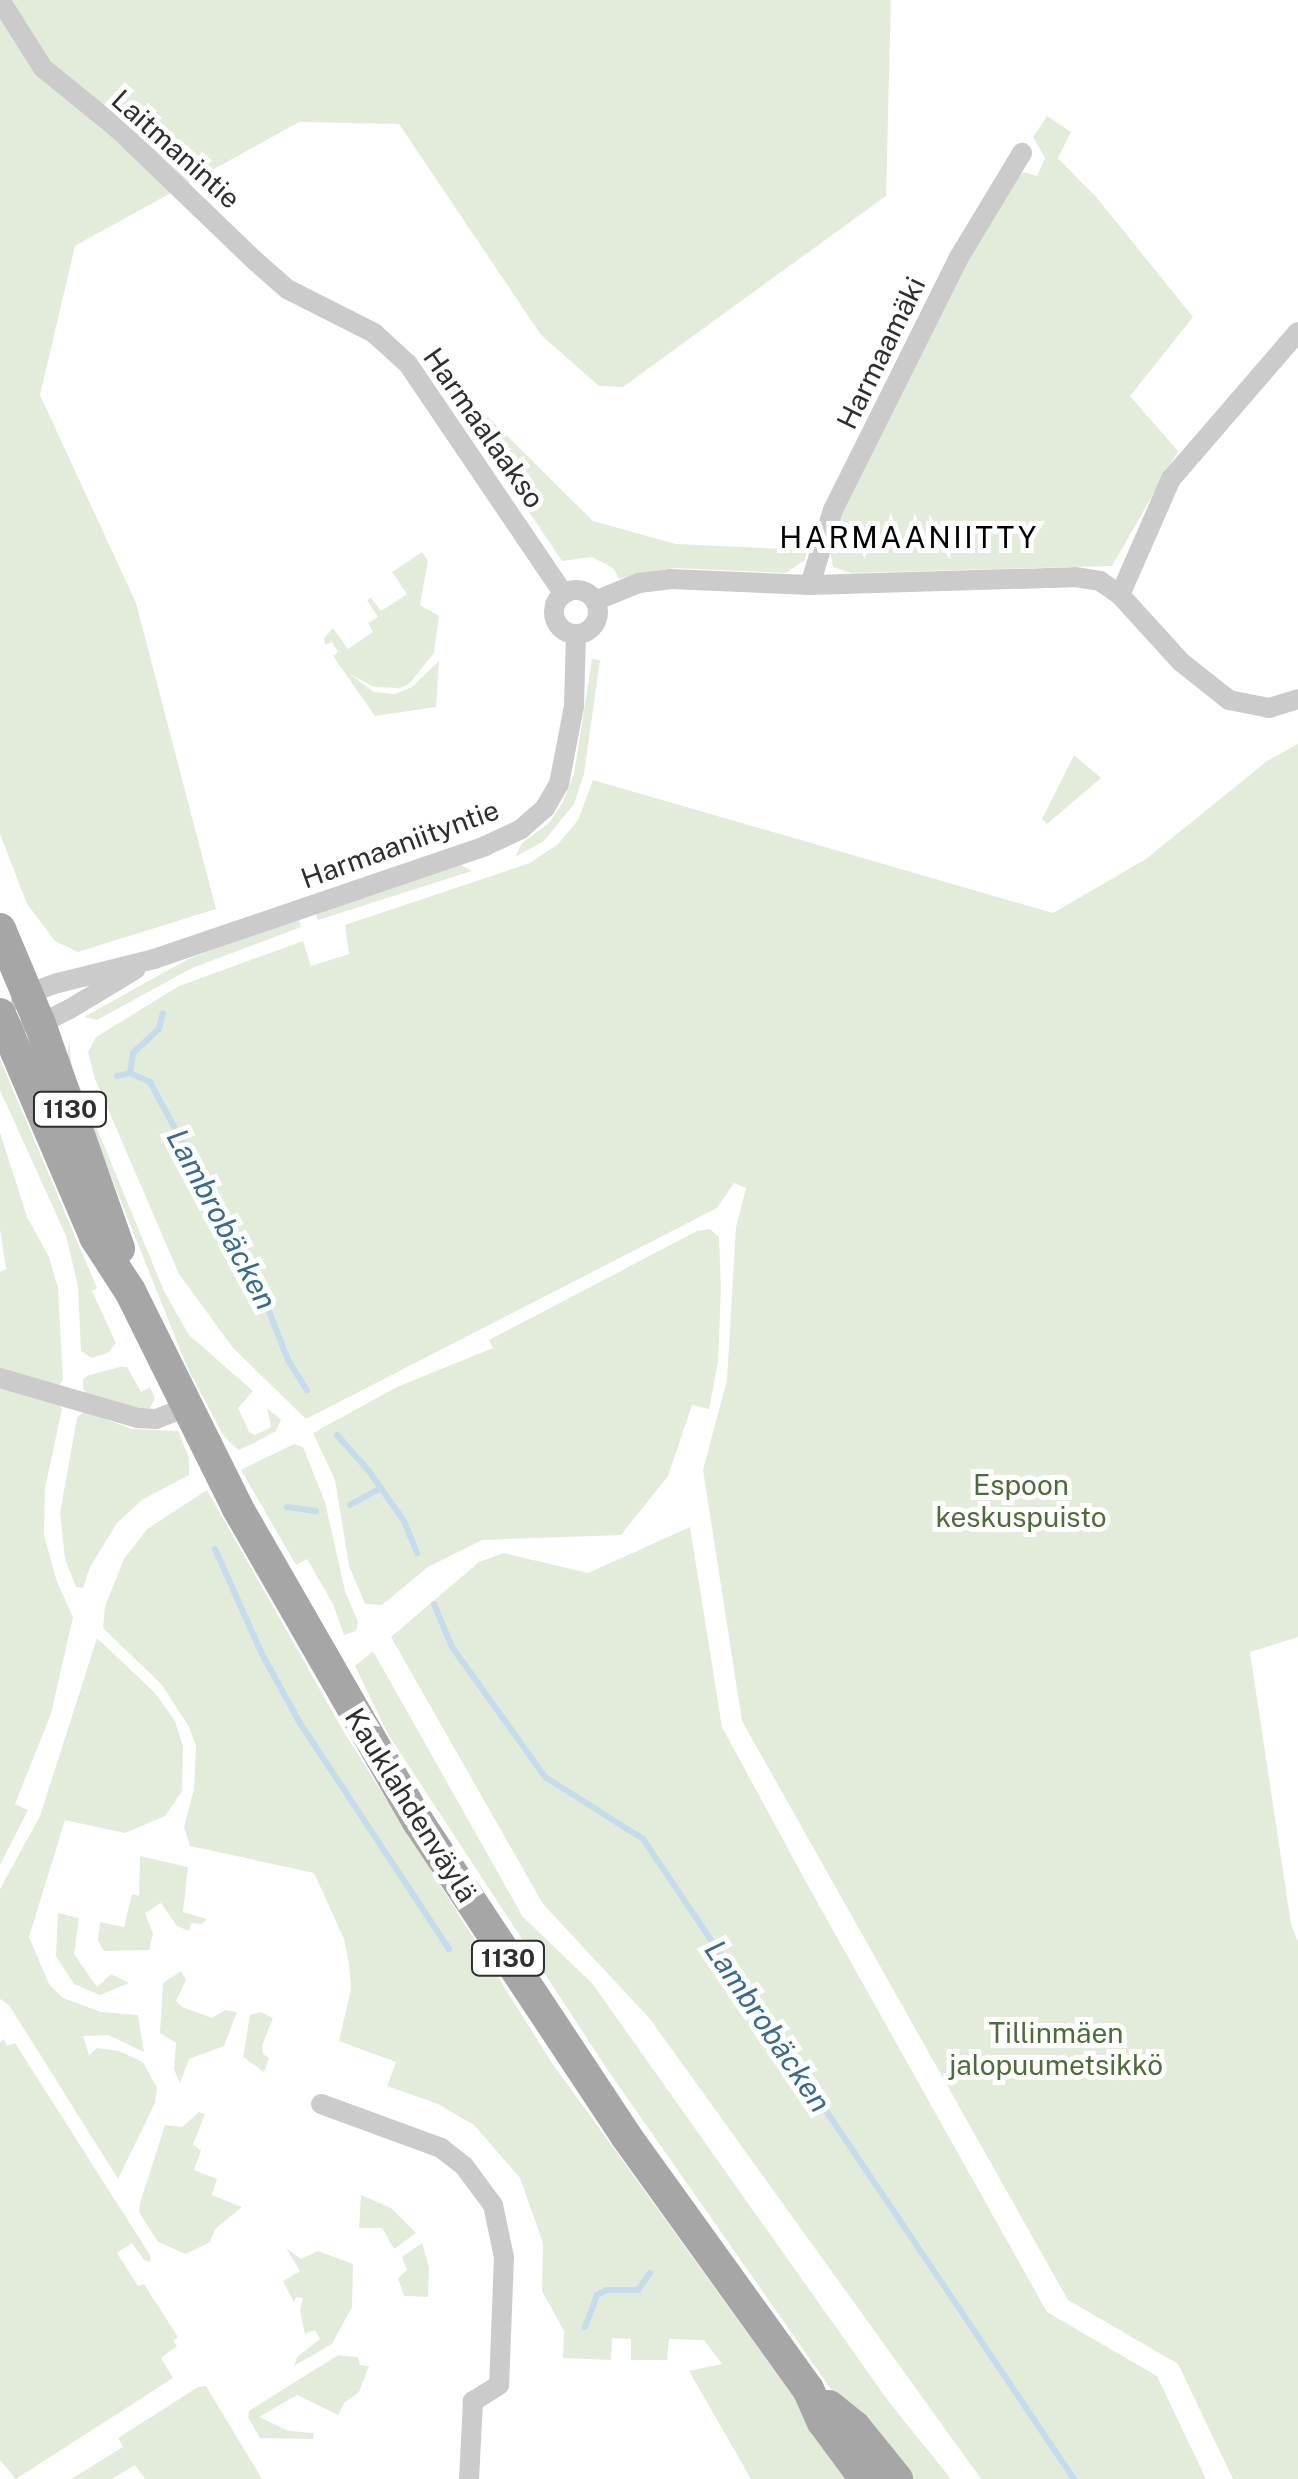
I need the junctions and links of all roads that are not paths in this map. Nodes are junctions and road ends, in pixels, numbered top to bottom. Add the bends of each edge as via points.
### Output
1 (0, 0) edge
2 (1022, 154) dead end
3 (338, 315) joint
4 (1298, 332) edge
5 (810, 585) junction
6 (564, 594) junction
7 (1120, 595) junction
8 (594, 601) junction
9 (576, 634) junction
10 (1298, 700) edge
11 (0, 930) edge
12 (154, 959) junction
13 (33, 1009) junction
14 (1, 1018) edge
15 (130, 1292) junction
16 (0, 1378) edge
17 (184, 1408) junction
18 (321, 2104) dead end
19 (808, 2389) junction
20 (470, 2479) edge
21 (864, 2479) edge
22 (897, 2479) edge

1 - 3 street, Laitmanintie via 32,55 67,91 118,129 287,288
2 - 5 street, Harmaamäki via 958,259 834,510
3 - 6 street, Harmaalaakso via 374,333 408,364
4 - 7 street via 1171,479
5 - 7 street via 1075,577 1100,581
5 - 8 street via 670,579
6 - 8 street via 583,592
6 - 9 street, Harmaaniityntie via 554,618
7 - 10 street via 1181,662 1229,700 1270,708
8 - 9 street, Harmaaniityntie via 594,624
9 - 12 street, Harmaaniityntie via 574,706 558,784 545,808 521,829
11 - 13 main road, Kauklahdenväylä / 1130
12 - 13 street, Harmaaniityntie
12 - 13 street, Harmaaniityntie
13 - 14 street, Harmaaniityntie
13 - 14 street, Harmaaniityntie
13 - 15 main road, Kauklahdenväylä / 1130 via 115,1232
14 - 15 main road, Kauklahdenväylä / 1130 via 95,1237
15 - 17 main road, Kauklahdenväylä / 1130
16 - 17 street via 138,1418
17 - 19 main road, Kauklahdenväylä / 1130 via 419,1823 626,2136
18 - 20 street via 441,2148 464,2166 492,2205 504,2257 499,2385 473,2401
19 - 21 main road, Kauklahdenväylä / 1130
19 - 22 main road, Kauklahdenväylä / 1130 via 855,2428

